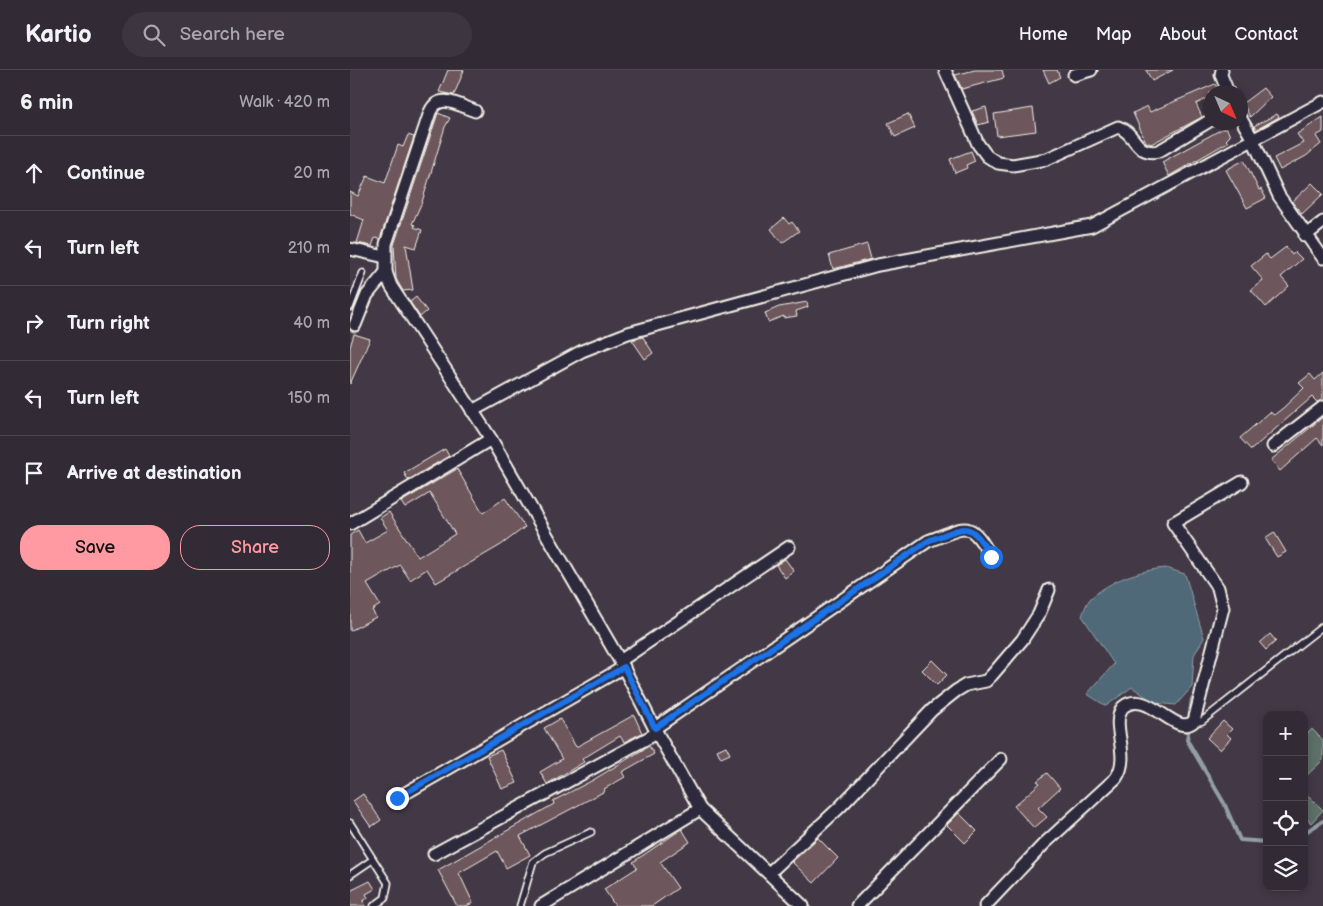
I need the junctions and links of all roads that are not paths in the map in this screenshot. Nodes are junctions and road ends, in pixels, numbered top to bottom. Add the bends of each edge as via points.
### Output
1 (944, 70) edge
2 (1091, 70) edge
3 (1221, 72) edge
4 (1074, 75) dead end
5 (1226, 85) edge
6 (1323, 102) edge
7 (474, 111) dead end
8 (1203, 124) edge
9 (1247, 130) edge
10 (1252, 138) junction
11 (1323, 222) edge
12 (1305, 236) junction
13 (350, 249) edge
14 (385, 256) junction
15 (1323, 258) edge
16 (386, 272) junction
17 (364, 273) dead end
18 (350, 307) edge
19 (356, 325) dead end
20 (1323, 406) edge
21 (472, 411) junction
22 (491, 439) junction
23 (1273, 446) dead end
24 (1242, 482) dead end
25 (350, 524) edge
26 (789, 546) dead end
27 (991, 557) dead end
28 (1049, 590) dead end
29 (1323, 626) edge
30 (622, 664) junction
31 (1189, 724) junction
32 (656, 731) junction
33 (1001, 759) dead end
34 (397, 798) dead end
35 (700, 809) junction
36 (350, 823) edge
37 (590, 832) dead end
38 (434, 854) dead end
39 (372, 860) junction
40 (769, 873) junction
41 (350, 875) edge
42 (374, 906) edge
43 (520, 906) edge
44 (541, 906) edge
45 (803, 906) edge
46 (856, 906) edge
47 (985, 906) edge

1 - 8 street via 978,144 988,156 1005,165 1048,159 1118,127 1125,130 1142,149 1152,153
2 - 4 street
3 - 5 street
6 - 10 street
7 - 14 street via 443,100 432,106 388,237
9 - 10 street
10 - 12 street via 1279,196
10 - 21 street via 1092,226 878,265 628,333 582,351
11 - 12 street
12 - 15 street
13 - 14 street
14 - 16 street
16 - 19 street via 366,295
16 - 21 street via 391,286
17 - 18 lane
20 - 23 street
21 - 22 street
22 - 25 street
22 - 30 street
24 - 31 street via 1173,523 1218,588 1223,603
26 - 30 street
27 - 32 street via 979,534 973,530 963,529 928,541
28 - 40 street via 1039,614 1022,640 992,675 986,681 956,691 932,710 840,807
29 - 31 lane via 1202,722
30 - 32 street
30 - 34 street
31 - 47 street via 1146,704 1132,702 1123,707 1119,718 1122,765 1116,778 1044,844
32 - 35 street
32 - 38 street
33 - 46 street
35 - 40 street
35 - 44 street
36 - 39 lane
37 - 43 lane via 533,862
39 - 41 lane
39 - 42 lane via 388,883 385,898
40 - 45 street

